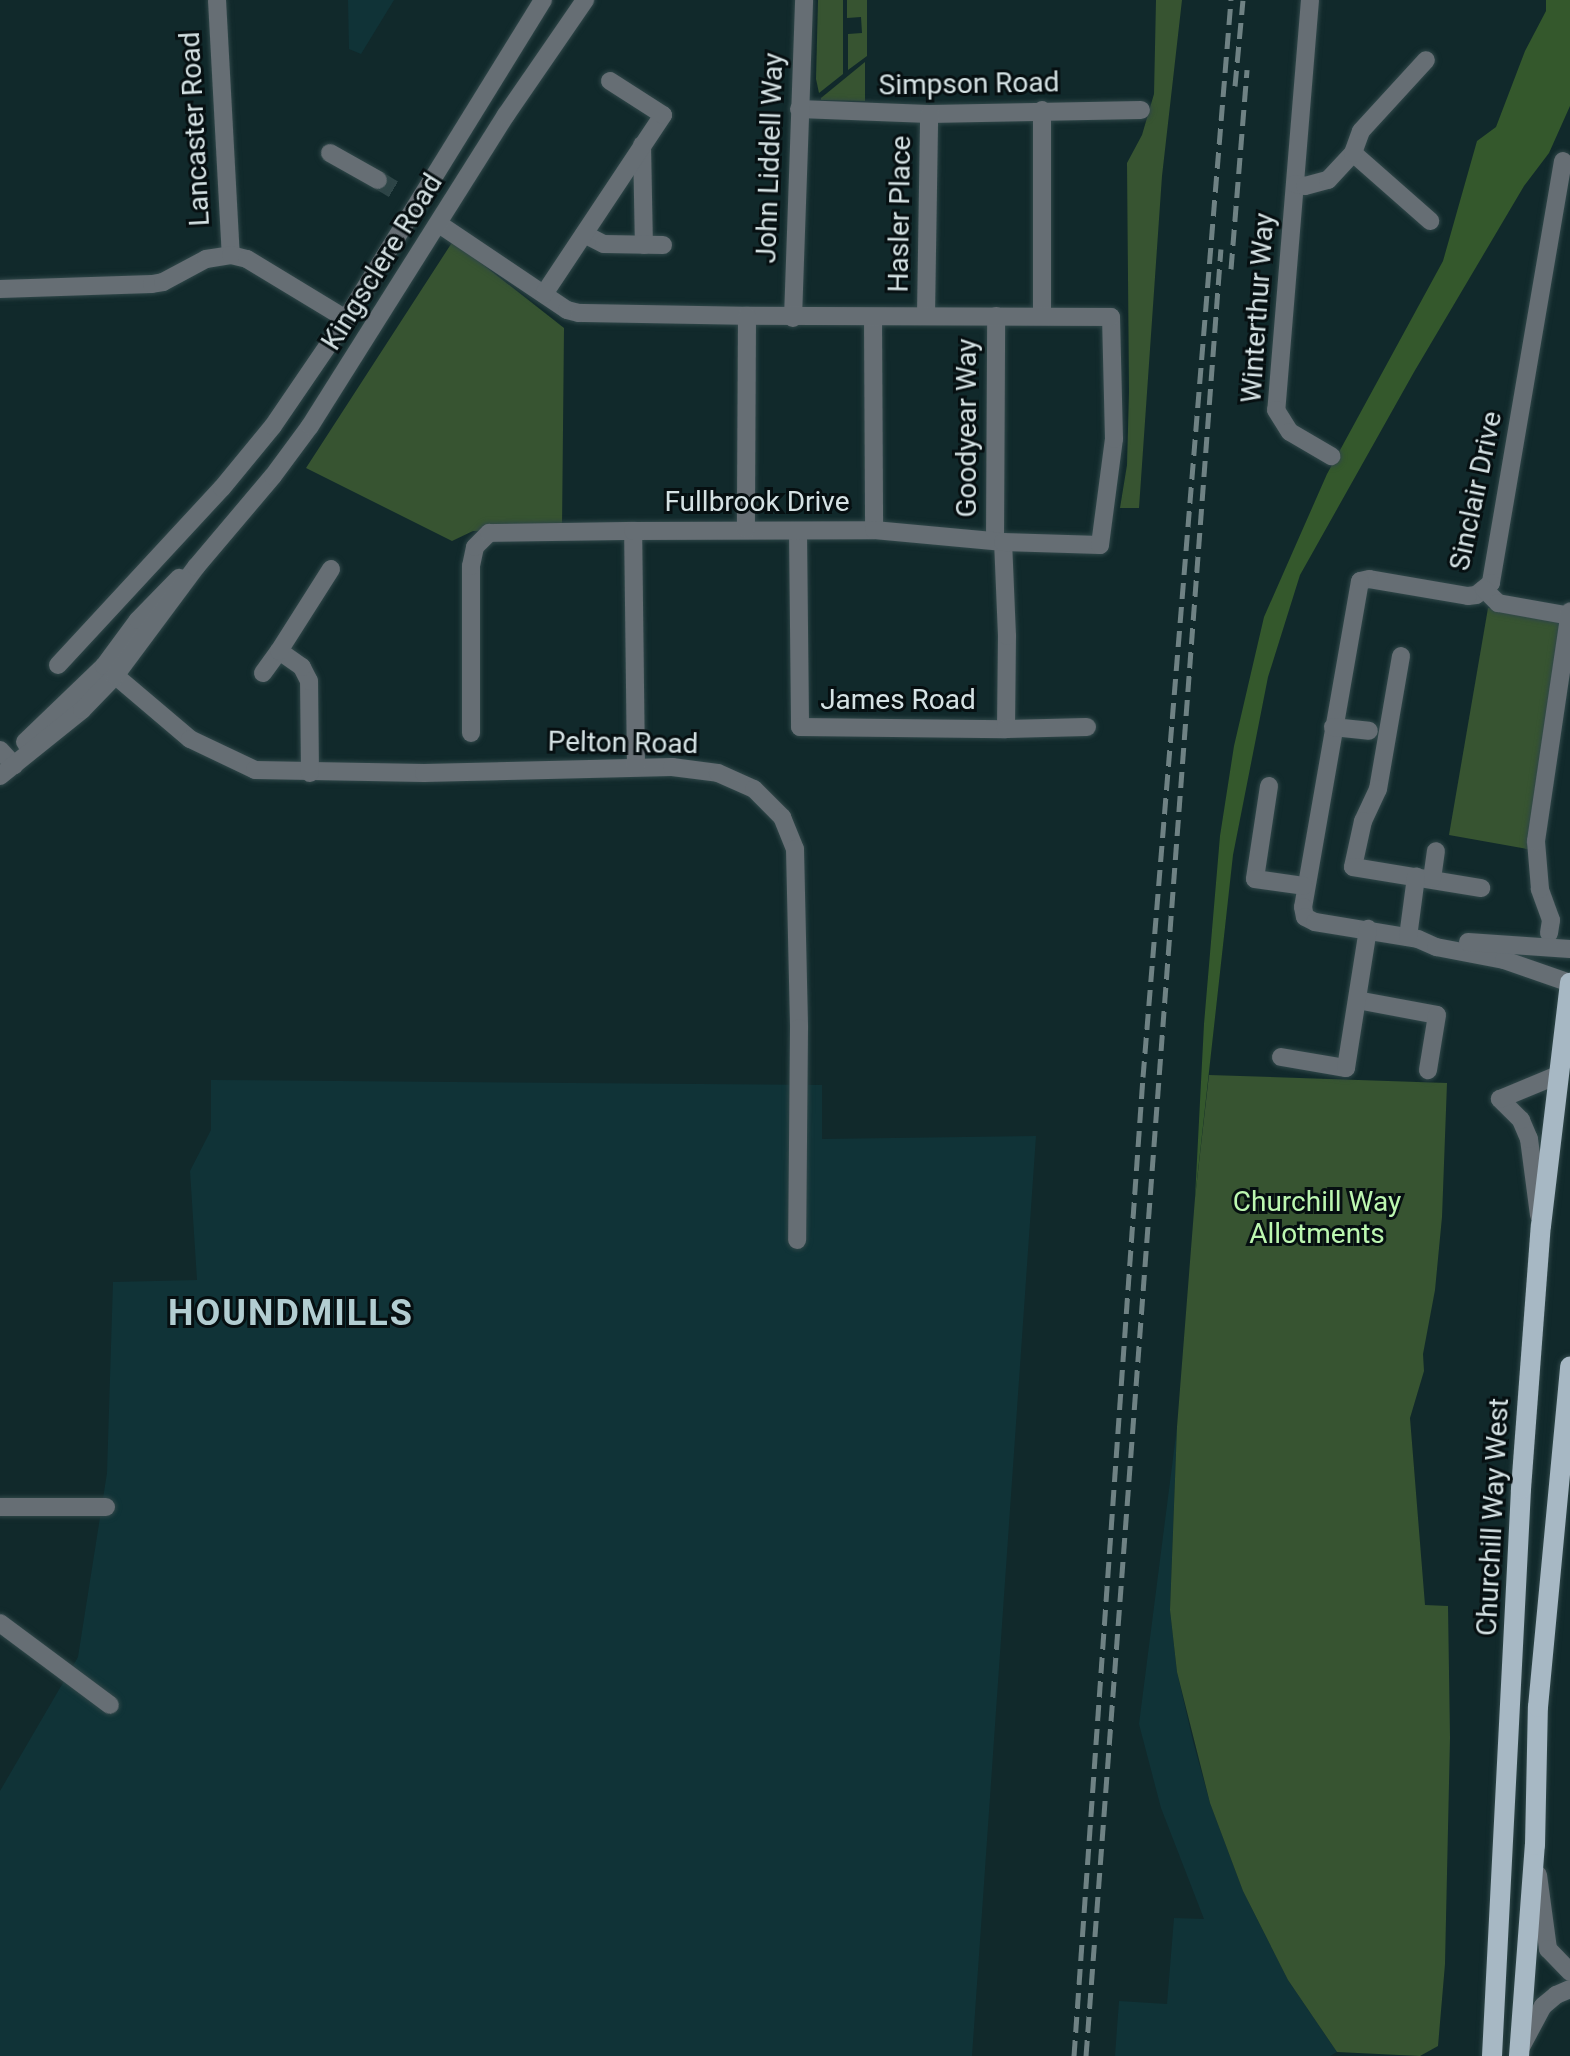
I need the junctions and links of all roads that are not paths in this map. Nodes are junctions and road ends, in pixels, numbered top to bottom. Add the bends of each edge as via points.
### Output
1 (217, 0) edge
2 (543, 0) edge
3 (585, 0) edge
4 (804, 0) edge
5 (1310, 0) edge
6 (529, 23) junction
7 (556, 39) junction
8 (1426, 60) dead end
9 (610, 81) dead end
10 (799, 109) junction
11 (1042, 110) junction
12 (1141, 110) dead end
13 (929, 114) junction
14 (642, 145) junction
15 (1353, 153) junction
16 (329, 155) dead end
17 (1563, 161) dead end
18 (378, 180) tunnel mouth
19 (1295, 184) junction
20 (1430, 221) dead end
21 (439, 224) junction
22 (584, 234) junction
23 (231, 255) junction
24 (0, 289) edge
25 (544, 294) junction
26 (926, 315) junction
27 (747, 316) junction
28 (996, 316) junction
29 (1042, 316) junction
30 (793, 318) junction
31 (873, 318) junction
32 (346, 319) junction
33 (1331, 456) dead end
34 (222, 488) junction
35 (247, 508) junction
36 (746, 529) junction
37 (874, 530) junction
38 (633, 531) junction
39 (798, 531) junction
40 (999, 542) junction
41 (331, 569) dead end
42 (1484, 589) junction
43 (1570, 615) edge
44 (279, 651) junction
45 (1401, 656) dead end
46 (58, 665) dead end
47 (110, 671) junction
48 (263, 673) dead end
49 (1087, 727) dead end
50 (1333, 727) junction
51 (1006, 729) junction
52 (1369, 731) dead end
53 (471, 733) dead end
54 (4, 762) edge
55 (636, 767) junction
56 (310, 773) junction
57 (1269, 786) dead end
58 (1436, 851) dead end
59 (1424, 878) junction
60 (1304, 886) junction
61 (1481, 888) dead end
62 (1368, 929) junction
63 (1549, 933) dead end
64 (1413, 938) junction
65 (1570, 949) edge
66 (1570, 983) edge
67 (1357, 1000) junction
68 (1281, 1057) dead end
69 (1428, 1070) dead end
70 (1558, 1075) junction
71 (1541, 1226) junction
72 (797, 1240) dead end
73 (1570, 1367) edge
74 (0, 1507) edge
75 (106, 1507) dead end
76 (0, 1623) edge
77 (110, 1705) dead end
78 (1535, 1845) junction
79 (1570, 1972) edge
80 (1570, 1989) edge
81 (1519, 2053) edge
82 (1492, 2056) edge

1 - 23 street, Lancaster Road
2 - 6 street, Kingsclere Road
3 - 7 street, Kingsclere Road
4 - 10 street, John Liddell Way
5 - 19 street, Winterthur Way
6 - 7 street
6 - 32 street, Kingsclere Road via 408,198
7 - 21 street, Kingsclere Road
8 - 15 street, Winterthur Way via 1361,131
9 - 14 street via 663,115
10 - 13 street, Simpson Road
10 - 30 street, John Liddell Way
11 - 12 street, Simpson Road
11 - 13 street, Simpson Road
11 - 29 street
13 - 26 street, Hasler Place
14 - 22 street
14 - 22 street via 653,245 604,244
15 - 19 street, Winterthur Way via 1328,180
15 - 20 street
16 - 18 street
17 - 42 street, Sinclair Drive via 1494,572
19 - 33 street, Winterthur Way via 1276,410 1290,432
21 - 25 street
21 - 35 street, Kingsclere Road via 310,426
22 - 25 street
23 - 24 street, Lancaster Road via 206,259 152,284
23 - 32 street, Lancaster Road via 247,259
25 - 27 street via 579,313
26 - 28 street
26 - 31 street
27 - 30 street
27 - 36 street
28 - 29 street
28 - 40 street, Goodyear Way
29 - 40 street via 1111,317 1114,439 1100,545
30 - 31 street
31 - 37 street, Fullbrook Drive
32 - 34 street, Kingsclere Road via 273,426
34 - 35 street
34 - 46 street, Kingsclere Road
35 - 47 street, Kingsclere Road via 196,567 138,620
36 - 38 street, Fullbrook Drive
36 - 39 street, Fullbrook Drive
37 - 39 street, Fullbrook Drive
37 - 40 street
38 - 53 street via 489,533 475,547
38 - 55 street, Fullbrook Drive
39 - 51 street, James Road via 800,727
40 - 51 street, James Road via 1007,636
41 - 44 street
42 - 43 street via 1498,603
42 - 50 street, Sinclair Drive via 1468,596 1360,581
43 - 63 street via 1536,841
44 - 48 street
44 - 56 street via 302,667 309,681
45 - 59 street via 1378,789 1363,821 1353,867
47 - 54 street, Kingsclere Road
47 - 56 street, Pelton Road via 213,753 255,770
49 - 51 street
50 - 52 street
50 - 60 street, Sinclair Drive
55 - 56 street, Pelton Road
55 - 72 street, Pelton Road via 718,773 754,789 782,817 795,849
57 - 60 street via 1255,879
58 - 59 street
59 - 61 street
59 - 64 street
60 - 62 street, Sinclair Drive via 1305,917
62 - 64 street, Sinclair Drive
62 - 67 street
64 - 65 street, Sinclair Drive
64 - 66 street, Sinclair Drive
66 - 70 main road, Churchill Way West
67 - 68 street via 1346,1068
67 - 69 street via 1437,1015
70 - 71 main road, Churchill Way West
70 - 71 street via 1500,1099 1521,1120 1529,1139
71 - 82 main road, Churchill Way West via 1521,1489
73 - 78 main road, Churchill Way West via 1538,1707
74 - 75 street
76 - 77 street
78 - 79 street via 1548,1949
78 - 81 main road, Churchill Way West
80 - 81 street via 1543,2006

